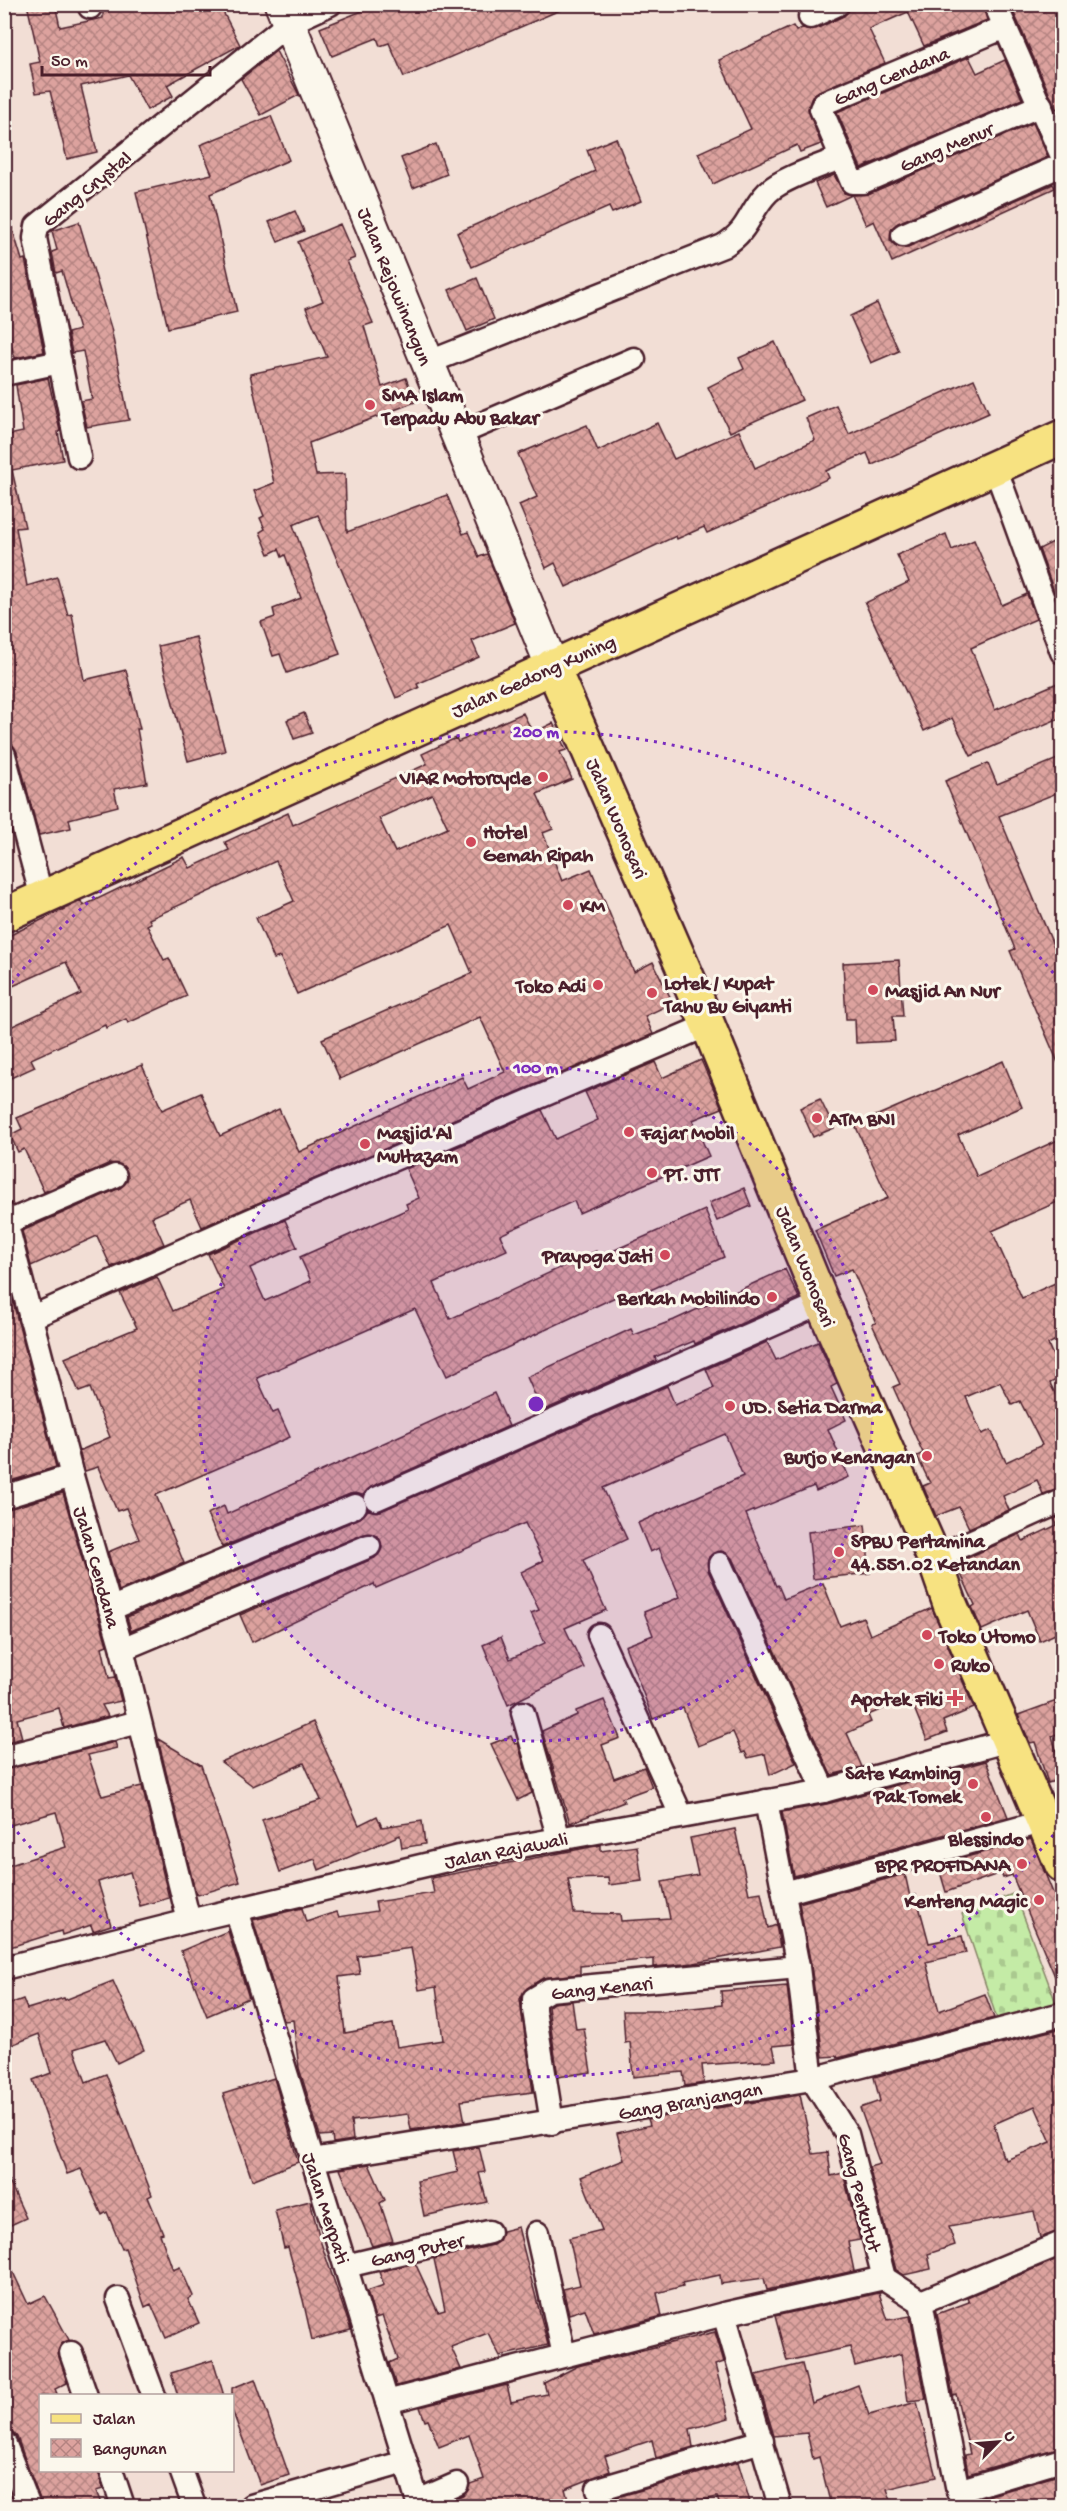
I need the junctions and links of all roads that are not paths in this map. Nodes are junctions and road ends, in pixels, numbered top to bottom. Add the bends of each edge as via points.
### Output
1 (330, 4) edge
2 (838, 4) edge
3 (995, 4) edge
4 (285, 14) edge
5 (810, 17) dead end
6 (1005, 27) junction
7 (1041, 105) junction
8 (1062, 156) edge
9 (840, 158) junction
10 (1062, 165) edge
11 (852, 182) joint
12 (903, 235) dead end
13 (634, 359) dead end
14 (60, 362) junction
15 (427, 363) junction
16 (4, 374) edge
17 (456, 435) junction
18 (1062, 437) edge
19 (79, 457) dead end
20 (995, 467) junction
21 (1062, 652) edge
22 (552, 666) junction
23 (4, 755) edge
24 (42, 898) junction
25 (4, 915) edge
26 (708, 1025) junction
27 (115, 1176) dead end
28 (6, 1218) edge
29 (822, 1303) junction
30 (30, 1318) junction
31 (72, 1476) junction
32 (4, 1497) edge
33 (376, 1499) dead end
34 (1062, 1500) edge
35 (355, 1506) dead end
36 (369, 1546) dead end
37 (934, 1558) junction
38 (720, 1564) dead end
39 (110, 1609) junction
40 (599, 1635) dead end
41 (122, 1649) junction
42 (523, 1713) dead end
43 (139, 1722) junction
44 (1011, 1740) junction
45 (4, 1757) edge
46 (824, 1791) junction
47 (766, 1801) junction
48 (681, 1815) junction
49 (1046, 1821) junction
50 (559, 1839) junction
51 (1062, 1865) edge
52 (784, 1893) junction
53 (236, 1910) junction
54 (189, 1921) junction
55 (798, 1967) junction
56 (4, 1968) edge
57 (1062, 2014) edge
58 (812, 2079) junction
59 (552, 2123) junction
60 (312, 2160) junction
61 (489, 2232) dead end
62 (537, 2233) dead end
63 (1062, 2243) edge
64 (346, 2266) junction
65 (884, 2278) junction
66 (118, 2299) dead end
67 (921, 2302) junction
68 (723, 2314) junction
69 (71, 2353) dead end
70 (564, 2355) junction
71 (85, 2394) edge
72 (153, 2394) edge
73 (387, 2402) junction
74 (762, 2441) junction
75 (4, 2442) edge
76 (1062, 2460) edge
77 (405, 2462) junction
78 (112, 2472) edge
79 (182, 2472) edge
80 (457, 2484) dead end
81 (598, 2489) dead end
82 (951, 2499) edge
83 (418, 2504) edge
84 (29, 2506) edge
85 (123, 2506) edge
86 (194, 2506) edge
87 (251, 2506) edge
88 (780, 2506) edge

1 - 4 street, Gang Crystal
2 - 5 street
3 - 6 street
4 - 14 street, Gang Crystal via 37,226 34,238
4 - 15 main road, Jalan Rejowinangun
6 - 7 street
6 - 9 street, Gang Cendana via 824,103 821,109
7 - 8 street
7 - 11 street, Gang Menur via 863,182
9 - 11 street, Gang Cendana
9 - 15 street via 767,193 748,225 723,246
10 - 12 street
13 - 17 street
14 - 16 street
14 - 19 street, Gang Crystal
15 - 17 main road, Jalan Rejowinangun
17 - 22 main road, Jalan Rejowinangun
18 - 20 main road, Jalan Gedong Kuning
20 - 21 street
20 - 22 main road, Jalan Gedong Kuning
22 - 24 main road, Jalan Gedong Kuning
22 - 26 main road, Jalan Wonosari
23 - 24 street
24 - 25 main road, Jalan Gedong Kuning
26 - 29 main road, Jalan Wonosari
26 - 30 street
27 - 28 street
28 - 30 street, Jalan Cendana
29 - 33 street
29 - 37 main road, Jalan Wonosari
30 - 31 street, Jalan Cendana
31 - 32 street
31 - 39 street, Jalan Cendana
34 - 37 street
35 - 39 street
36 - 41 street
37 - 44 main road, Jalan Wonosari via 950,1604
38 - 46 street
39 - 41 street, Jalan Cendana
40 - 48 street
41 - 43 street, Jalan Cendana
42 - 50 street
43 - 45 street
43 - 54 street, Jalan Cendana
44 - 46 street, Jalan Rajawali
44 - 49 main road, Jalan Wonosari
46 - 47 street, Jalan Rajawali
47 - 48 street, Jalan Rajawali
47 - 52 street
48 - 50 street, Jalan Rajawali
49 - 51 main road, Jalan Wonosari
49 - 52 street
50 - 53 street, Jalan Rajawali via 459,1857
52 - 55 street
53 - 54 street, Jalan Rajawali
53 - 60 street, Jalan Merpati
54 - 56 street, Jalan Rajawali
55 - 58 street
55 - 59 street, Gang Kenari via 549,1990 538,1995 534,2010
57 - 58 street, Gang Branjangan
58 - 59 street, Gang Branjangan
58 - 65 street, Gang Perkutut via 848,2134
59 - 60 street, Gang Branjangan
60 - 64 street, Jalan Merpati
61 - 64 street, Gang Puter
62 - 70 street
63 - 67 street
64 - 73 street, Jalan Merpati
65 - 67 street
65 - 68 street
66 - 72 street
67 - 82 street
68 - 70 street
68 - 74 street
69 - 71 street
70 - 73 street
73 - 77 street, Jalan Merpati
74 - 81 street
74 - 88 street
75 - 84 street
76 - 82 street
77 - 83 street, Jalan Merpati
77 - 87 street
78 - 85 street
79 - 86 street
80 - 83 street

